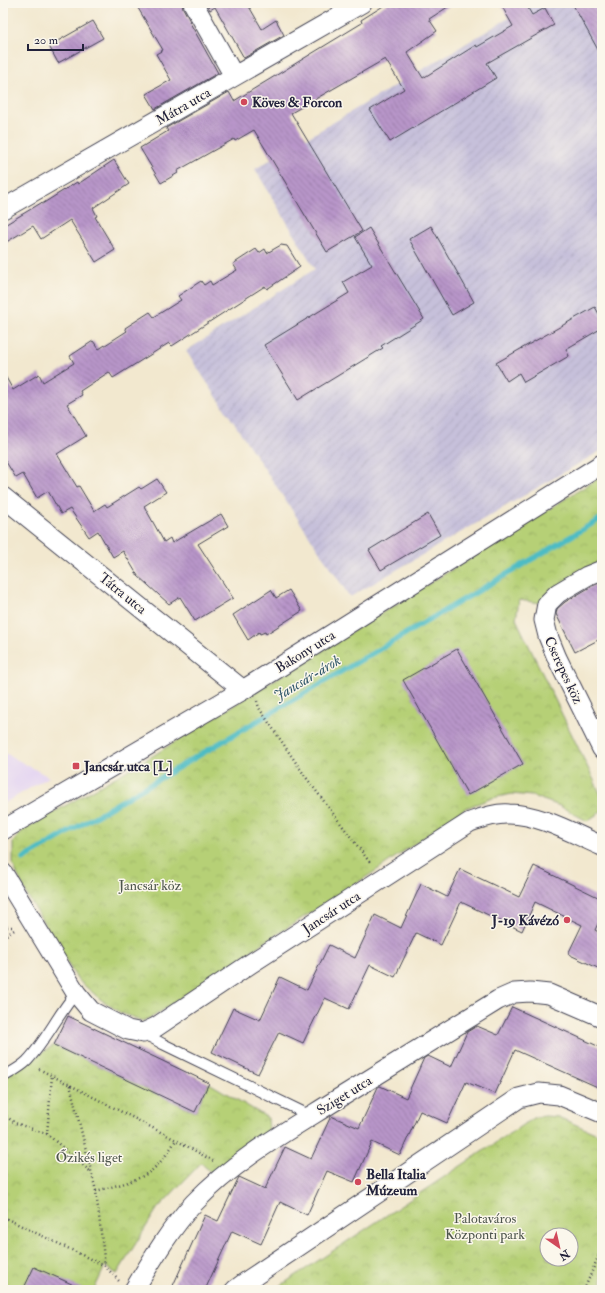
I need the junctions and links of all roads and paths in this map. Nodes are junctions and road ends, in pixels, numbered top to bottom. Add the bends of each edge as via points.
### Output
1 (193, 3) edge
2 (362, 3) edge
3 (234, 76) junction
4 (3, 209) edge
5 (602, 464) edge
6 (3, 497) edge
7 (602, 570) edge
8 (243, 690) junction
9 (259, 708) dead end
10 (602, 749) edge
11 (3, 830) edge
12 (602, 846) edge
13 (3, 873) edge
14 (382, 879) junction
15 (3, 927) edge
16 (3, 937) edge
17 (76, 993) junction
18 (602, 1017) edge
19 (143, 1033) junction
20 (26, 1063) junction
21 (52, 1076) junction
22 (3, 1077) edge
23 (70, 1085) junction
24 (602, 1113) edge
25 (3, 1114) edge
26 (311, 1116) junction
27 (48, 1134) junction
28 (176, 1140) junction
29 (229, 1170) junction
30 (91, 1172) junction
31 (96, 1191) junction
32 (3, 1217) edge
33 (602, 1248) edge
34 (105, 1266) junction
35 (128, 1288) edge
36 (236, 1290) edge
37 (584, 1290) edge

1 - 3 street
2 - 3 street, Mátra utca
3 - 4 street, Mátra utca
5 - 8 street, Bakony utca
6 - 8 street, Tátra utca
7 - 10 street, Cserepes köz via 558,593 547,604 544,620 557,658
8 - 11 street, Bakony utca
9 - 14 path via 305,776
12 - 14 street, Jancsár utca via 529,816 490,816 470,822
13 - 17 street
14 - 19 street, Jancsár utca
15 - 16 path via 20,927
17 - 19 street via 91,1011 128,1030
17 - 20 lane
18 - 26 street, Sziget utca via 549,994 514,993 498,1000
19 - 26 lane
20 - 21 path
20 - 22 lane
21 - 23 path
21 - 27 path
23 - 28 path
23 - 30 path
24 - 36 street via 559,1095 539,1093 519,1098 256,1274
25 - 27 path via 16,1123
26 - 29 street, Sziget utca
27 - 30 path
28 - 29 path
28 - 31 path via 151,1171 128,1182
29 - 35 street, Sziget utca via 194,1204
30 - 31 path
31 - 34 path
32 - 34 path
33 - 37 path
34 - 35 path

